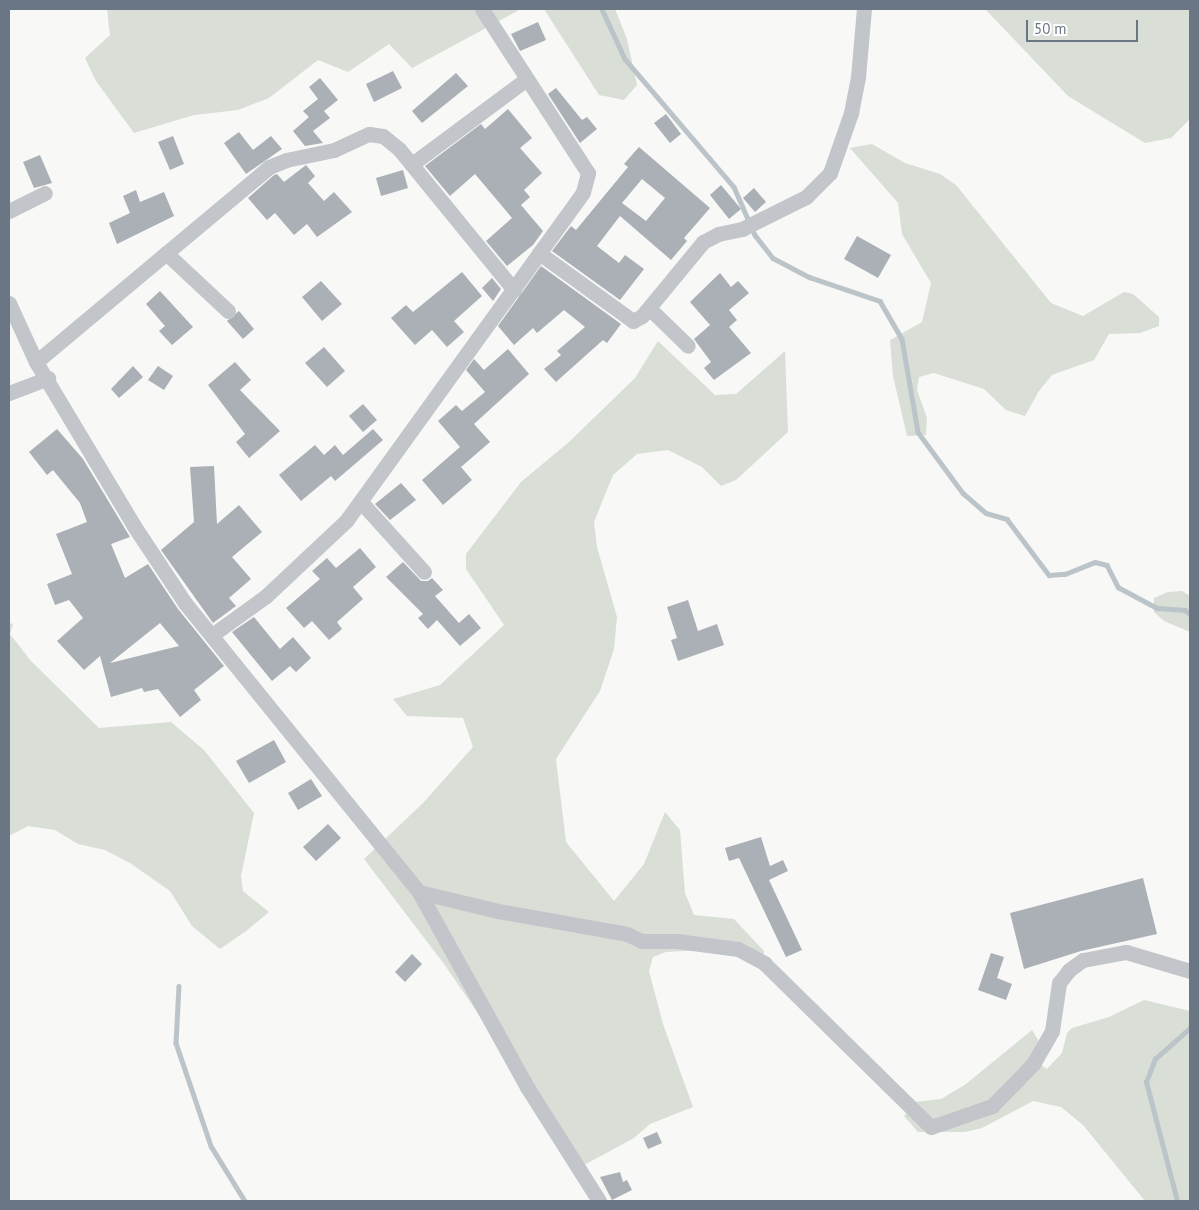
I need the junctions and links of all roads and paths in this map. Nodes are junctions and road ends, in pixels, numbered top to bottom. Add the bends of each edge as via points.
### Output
1 (482, 9) edge
2 (864, 9) edge
3 (525, 80) junction
4 (412, 164) junction
5 (45, 193) dead end
6 (9, 210) edge
7 (166, 253) junction
8 (539, 253) junction
9 (514, 290) junction
10 (9, 303) edge
11 (649, 308) junction
12 (228, 311) dead end
13 (688, 346) dead end
14 (36, 362) junction
15 (48, 378) junction
16 (9, 393) edge
17 (361, 502) junction
18 (424, 572) dead end
19 (212, 635) junction
20 (419, 892) junction
21 (1190, 972) edge
22 (599, 1201) edge

1 - 3 street
2 - 11 street via 861,60 851,113 830,173 806,197 742,229 718,234 698,247
3 - 4 street
3 - 8 street via 588,173 583,192
4 - 7 street via 390,141 377,133 320,155 276,163
4 - 9 street
5 - 6 street
7 - 12 street
7 - 14 street
8 - 9 street
8 - 11 street via 628,318 637,319
9 - 17 street
10 - 14 street
11 - 13 street
14 - 15 street
15 - 16 street
15 - 19 street via 134,526 185,603
17 - 18 street
17 - 19 street via 301,566
19 - 20 street
20 - 21 street via 627,934 642,941 677,941 738,949 764,963 931,1127 992,1106 1033,1064 1052,1031 1059,983 1083,960 1126,952
20 - 22 street via 527,1087

